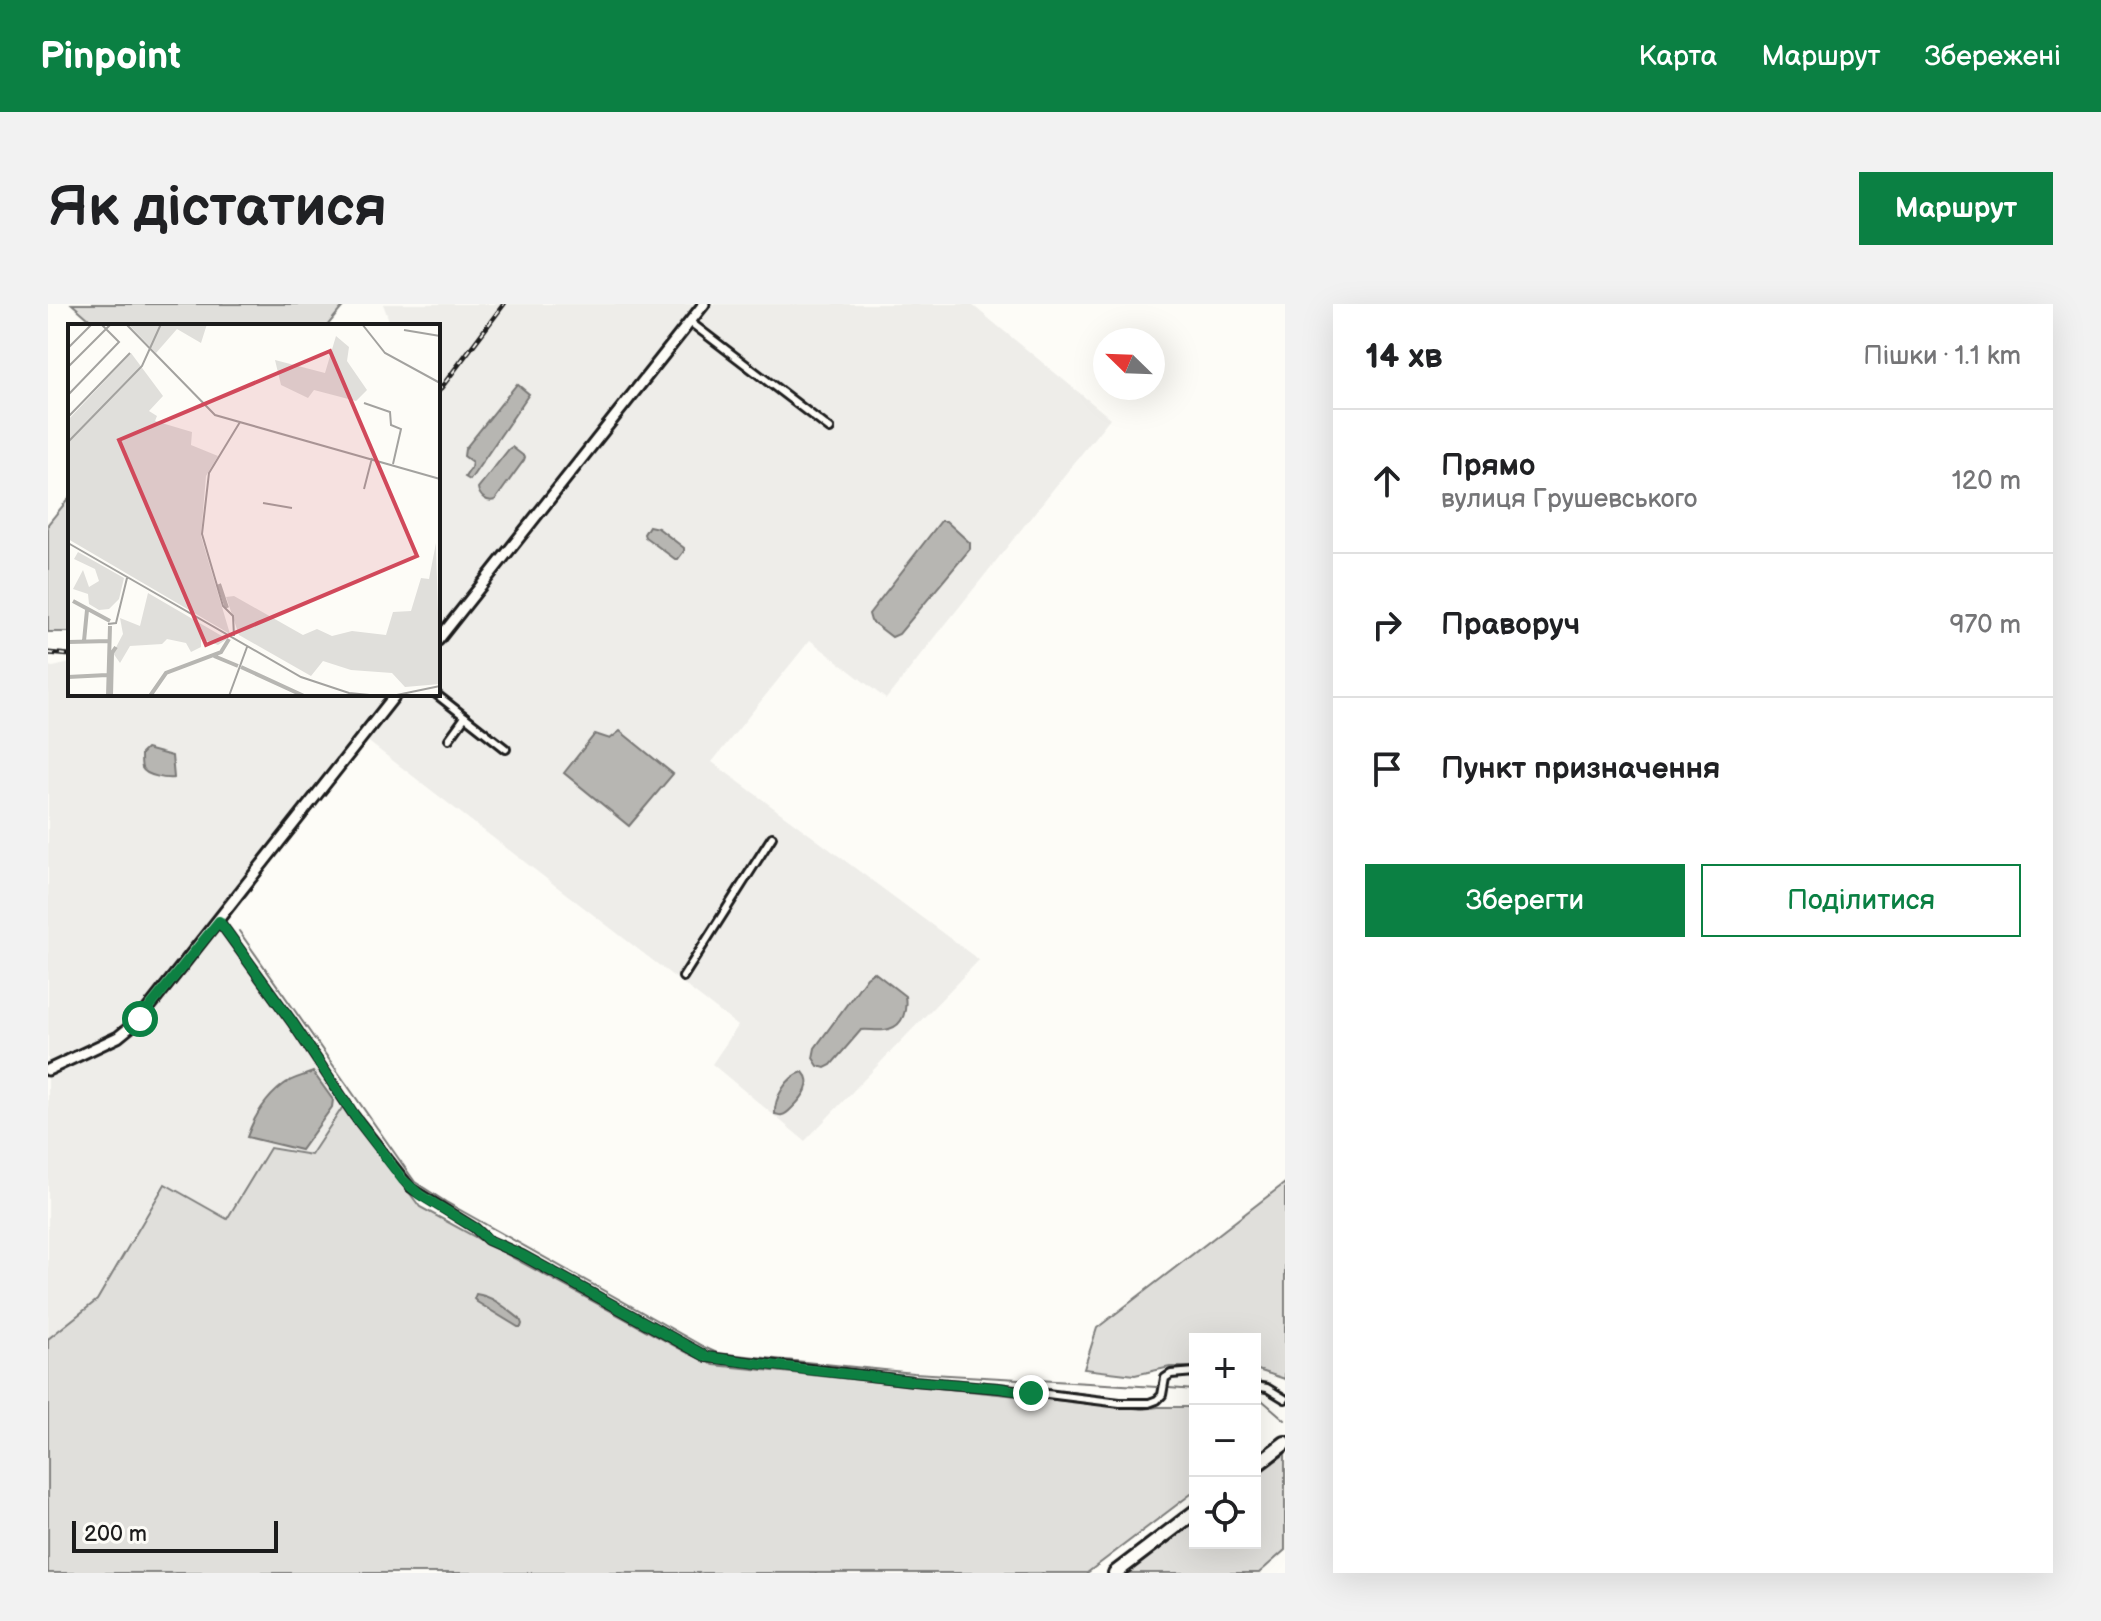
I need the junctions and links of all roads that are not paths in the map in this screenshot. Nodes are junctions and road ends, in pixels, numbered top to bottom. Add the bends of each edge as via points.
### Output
1 (704, 304) edge
2 (690, 322) junction
3 (830, 429) dead end
4 (440, 637) edge
5 (394, 696) edge
6 (439, 696) edge
7 (465, 717) junction
8 (449, 739) dead end
9 (506, 749) dead end
10 (772, 837) dead end
11 (219, 921) junction
12 (683, 977) dead end
13 (48, 1070) edge
14 (1189, 1372) edge
15 (1261, 1387) edge
16 (1285, 1399) edge
17 (1285, 1443) edge
18 (1261, 1461) edge
19 (1189, 1517) edge
20 (1115, 1573) edge

1 - 2 street
2 - 3 street
2 - 4 street
5 - 11 street
6 - 7 street
7 - 8 street
7 - 9 street
10 - 12 street
11 - 13 street via 128,1031
11 - 14 street via 411,1188 488,1240 707,1357 1120,1403 1157,1400 1165,1378
15 - 16 street
17 - 18 highway
19 - 20 highway

